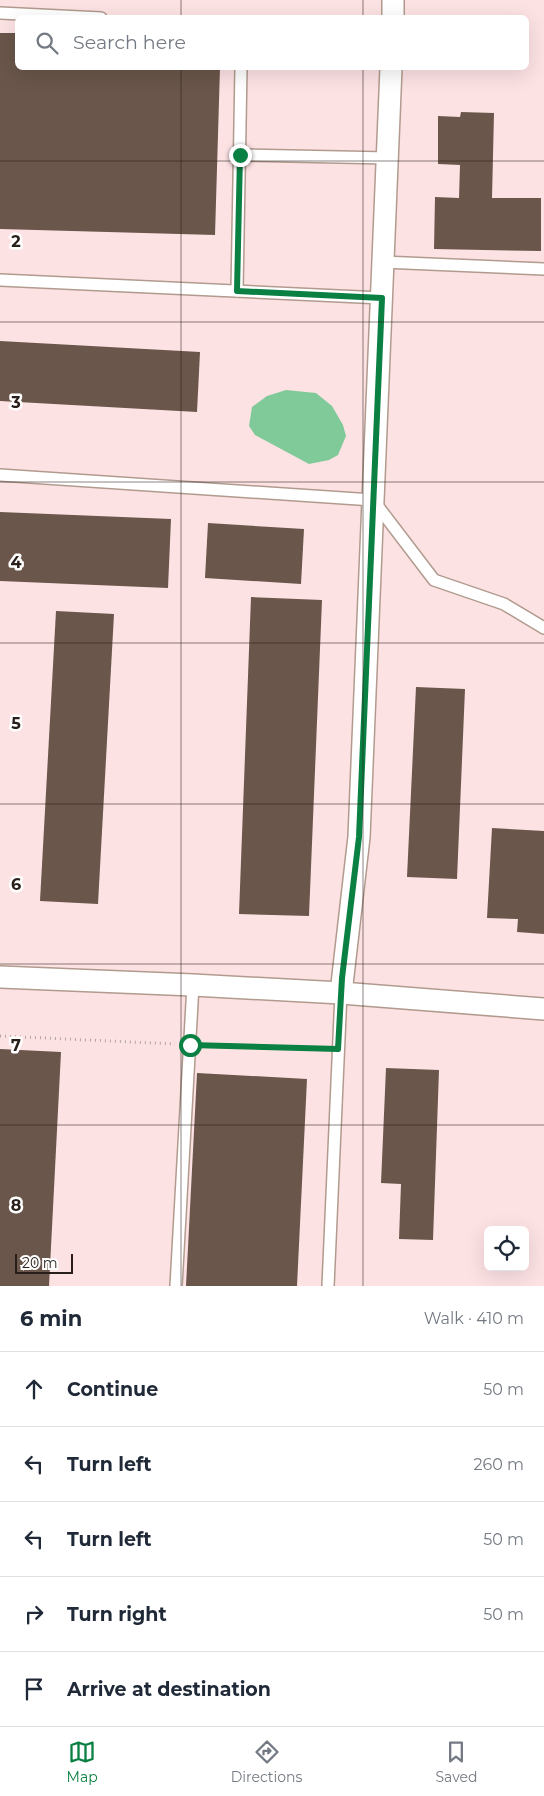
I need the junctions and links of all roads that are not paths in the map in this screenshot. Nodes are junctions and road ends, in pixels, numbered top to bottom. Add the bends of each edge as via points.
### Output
1 (393, 0) edge
2 (0, 13) edge
3 (40, 15) edge
4 (393, 15) edge
5 (242, 70) edge
6 (391, 70) edge
7 (240, 155) junction
8 (388, 158) junction
9 (383, 262) junction
10 (544, 269) edge
11 (0, 280) edge
12 (237, 291) junction
13 (382, 298) junction
14 (0, 475) edge
15 (373, 500) junction
16 (544, 628) edge
17 (0, 977) edge
18 (193, 985) junction
19 (341, 993) junction
20 (544, 1009) edge
21 (176, 1286) edge
22 (328, 1286) edge

1 - 4 street
2 - 3 lane
5 - 7 lane
6 - 8 street
7 - 8 lane
7 - 12 lane
8 - 9 street
9 - 10 lane
9 - 13 street
11 - 12 lane
12 - 13 lane
13 - 15 street
14 - 15 lane
15 - 16 lane via 434,580 504,604
15 - 19 street via 359,837
17 - 18 street
18 - 19 street
18 - 21 lane
19 - 20 street
19 - 22 lane

